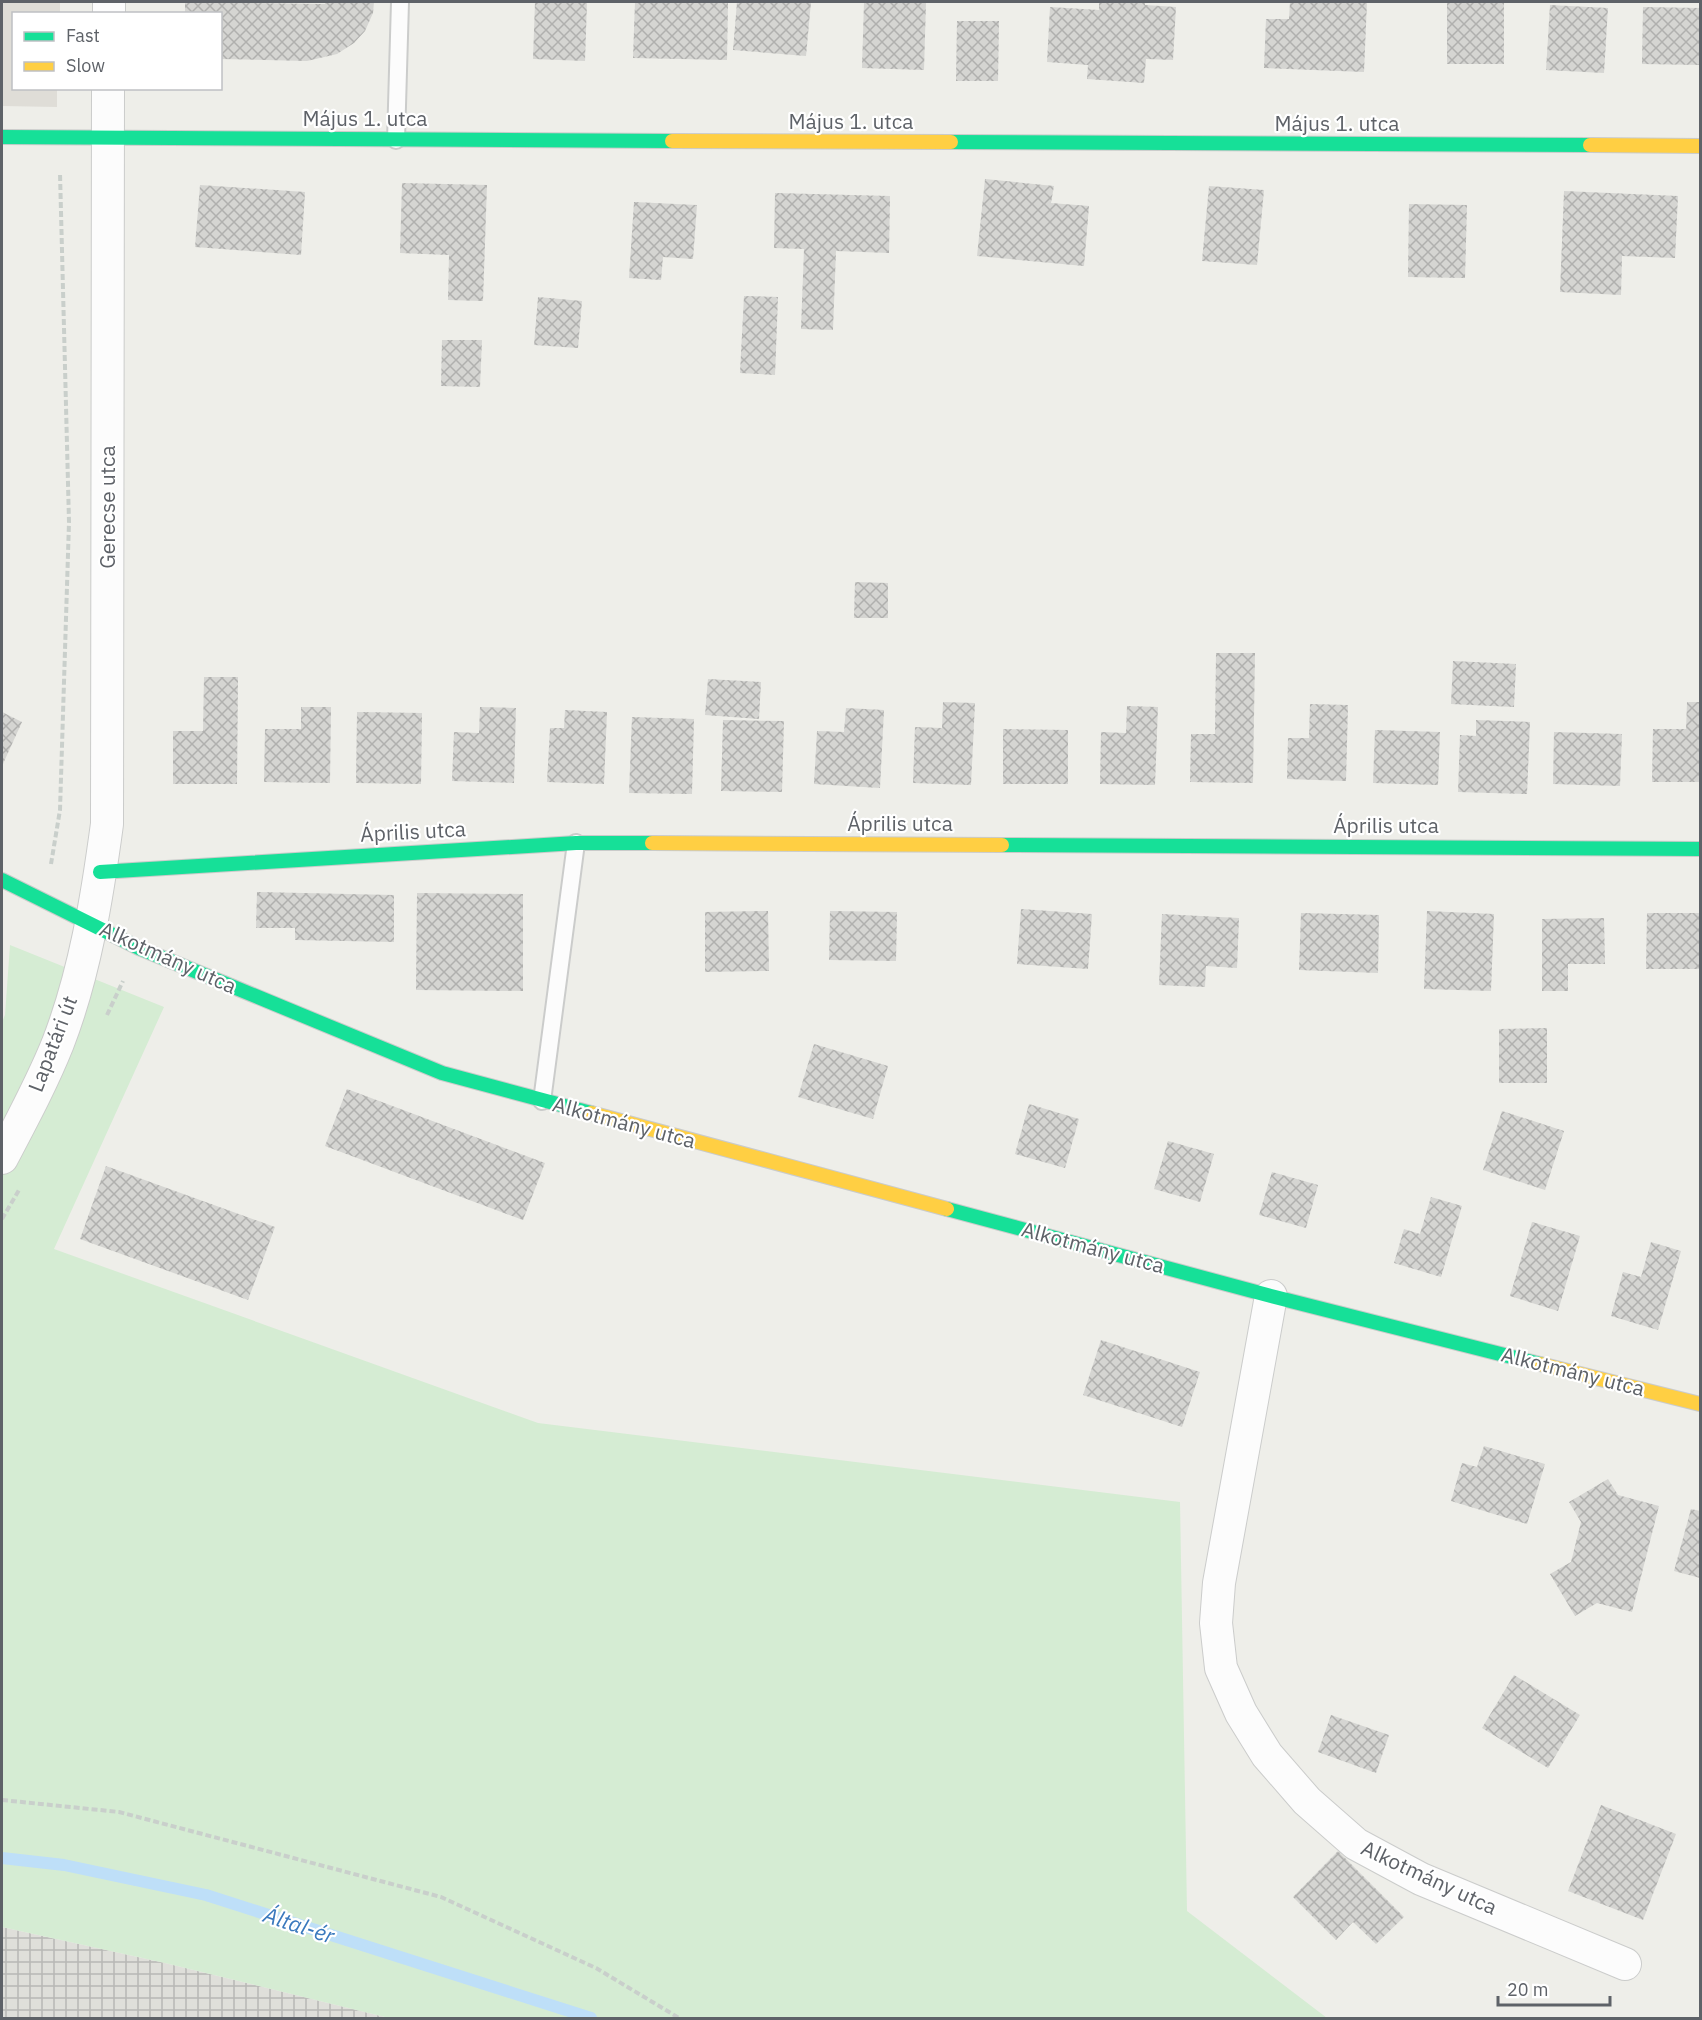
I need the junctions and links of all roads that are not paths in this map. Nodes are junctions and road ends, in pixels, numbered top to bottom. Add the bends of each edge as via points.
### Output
1 (400, 2) edge
2 (108, 90) edge
3 (2, 137) edge
4 (109, 138) junction
5 (396, 140) junction
6 (1701, 146) edge
7 (576, 843) junction
8 (1701, 849) edge
9 (100, 872) junction
10 (2, 880) edge
11 (92, 925) junction
12 (542, 1101) junction
13 (2, 1158) edge
14 (1271, 1296) junction
15 (1701, 1404) edge
16 (1625, 1964) dead end

1 - 5 lane
2 - 4 street, Gerecse utca
3 - 4 street, Május 1. utca
4 - 5 street, Május 1. utca
4 - 9 street, Gerecse utca via 107,812
5 - 6 street, Május 1. utca
7 - 8 street, Április utca
7 - 9 street, Április utca
7 - 12 lane
9 - 11 street, Gerecse utca
10 - 11 street, Alkotmány utca
11 - 12 street, Alkotmány utca via 442,1073
11 - 13 street, Lapatári út via 58,1041
12 - 14 street, Alkotmány utca
14 - 15 street, Alkotmány utca
14 - 16 street, Alkotmány utca via 1219,1583 1216,1623 1221,1668 1241,1713 1267,1755 1307,1801 1356,1844 1421,1879

